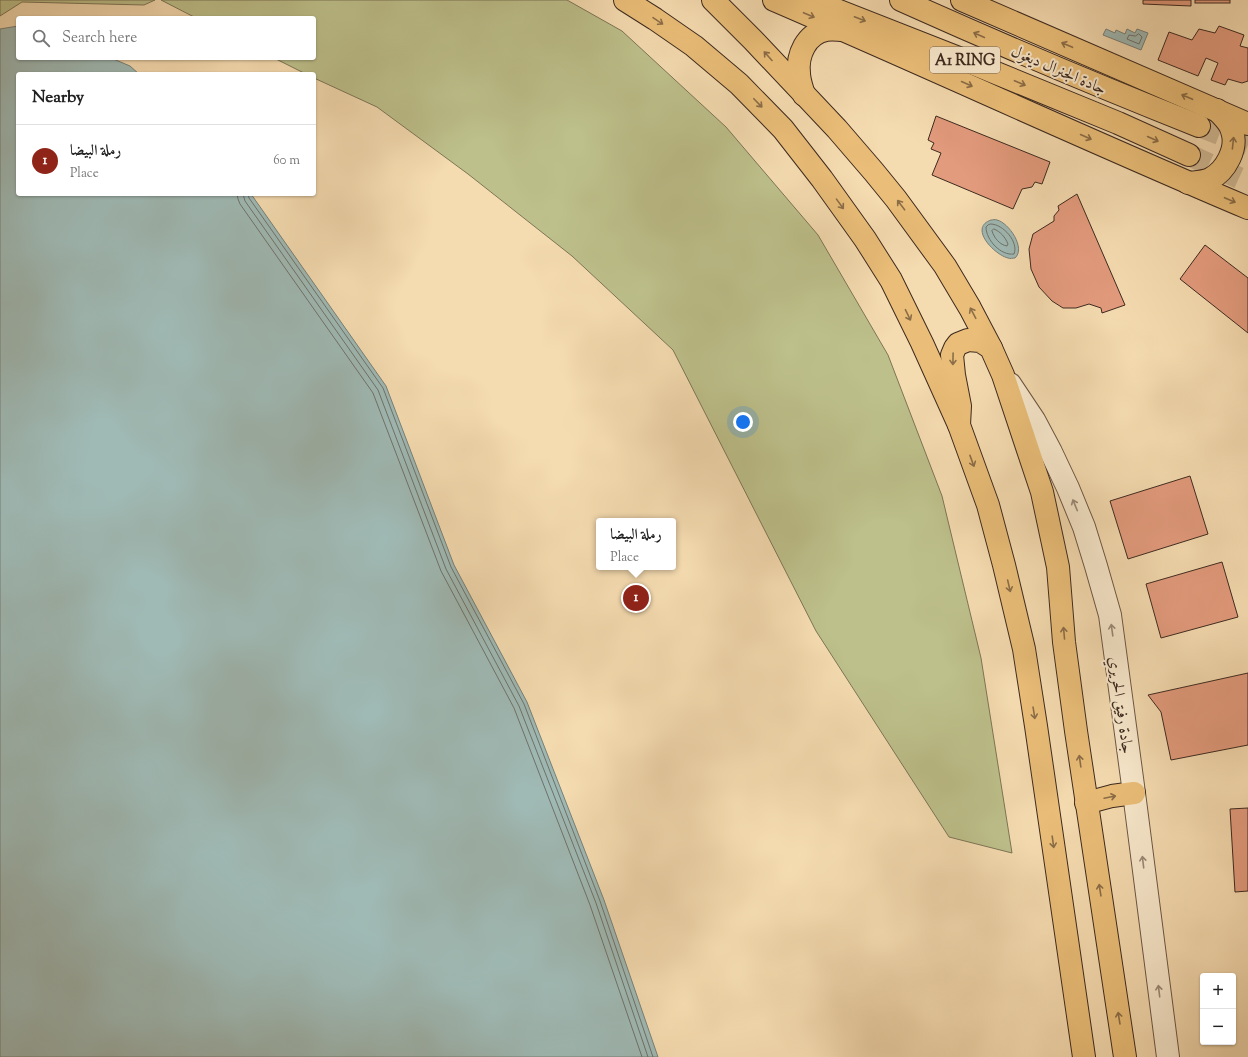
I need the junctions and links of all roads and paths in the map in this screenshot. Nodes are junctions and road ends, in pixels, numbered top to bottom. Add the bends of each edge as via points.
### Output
1 (625, 0) edge
2 (713, 0) edge
3 (774, 0) edge
4 (811, 0) edge
5 (901, 0) edge
6 (962, 0) edge
7 (845, 30) junction
8 (804, 94) junction
9 (1217, 110) junction
10 (1248, 124) edge
11 (1199, 126) tunnel mouth
12 (1189, 155) tunnel mouth
13 (1188, 183) junction
14 (1248, 208) edge
15 (991, 348) junction
16 (1003, 375) junction
17 (959, 425) junction
18 (1134, 793) junction
19 (1086, 803) junction
20 (1084, 1057) edge
21 (1125, 1057) edge
22 (1168, 1057) edge

1 -> 17 main road via 694,46 739,84 783,129 865,238 891,280
8 -> 2 main road, جادة رفيق الحريري
3 -> 7 main road
4 -> 12 main road, جادة الجنرال ديغول / A1 RING via 979,66
11 -> 5 main road, جادة الجنرال ديغول / A1 RING via 988,39
9 -> 6 main road
7 - 8 main road via 825,30 805,43 798,62
7 -> 13 main road
15 -> 8 main road, جادة رفيق الحريري via 945,266 912,220 874,172
9 - 10 main road
13 -> 9 main road via 1214,176 1225,166 1232,153 1232,131
13 -> 14 main road
15 - 16 main road, جادة رفيق الحريري
15 -> 17 main road via 973,340 963,341 952,355 960,406
18 -> 16 street, جادة رفيق الحريري via 1110,615 1084,527 1068,488 1034,420
19 -> 16 main road, جادة رفيق الحريري via 1064,642 1058,567 1042,492
17 -> 20 main road via 988,505 1024,650
19 -> 18 main road
22 -> 18 street, جادة رفيق الحريري
21 -> 19 main road, جادة رفيق الحريري

